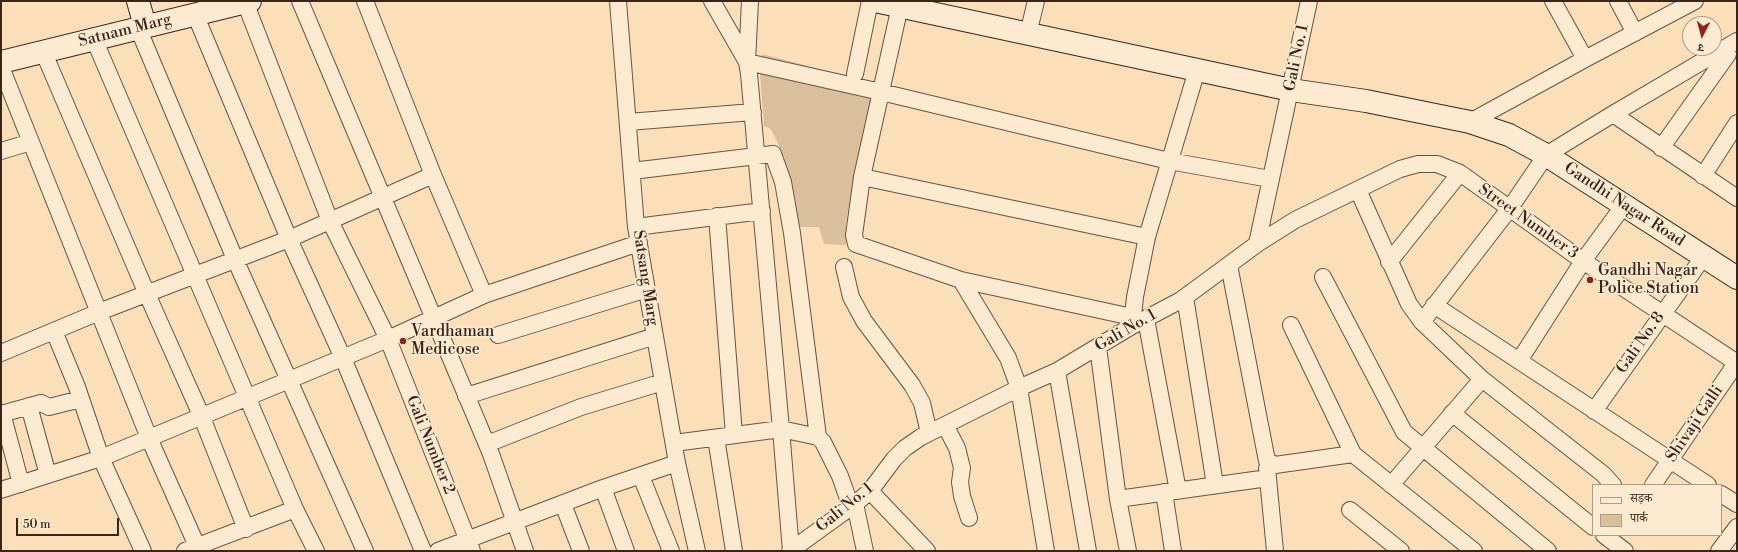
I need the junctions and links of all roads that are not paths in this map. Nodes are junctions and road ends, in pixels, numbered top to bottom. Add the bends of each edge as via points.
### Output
1 (138, 1) edge
2 (300, 1) edge
3 (365, 1) edge
4 (618, 1) edge
5 (712, 1) edge
6 (750, 1) edge
7 (870, 1) edge
8 (875, 1) edge
9 (1036, 1) edge
10 (1309, 1) edge
11 (1553, 1) edge
12 (1618, 1) edge
13 (1695, 1) edge
14 (247, 2) edge
15 (900, 6) junction
16 (195, 14) junction
17 (142, 27) junction
18 (1635, 33) junction
19 (1028, 34) junction
20 (94, 39) junction
21 (43, 51) junction
22 (1731, 51) edge
23 (1585, 59) junction
24 (1, 62) edge
25 (747, 62) junction
26 (1, 67) edge
27 (1196, 70) junction
28 (854, 74) dead end
29 (1302, 91) junction
30 (881, 92) junction
31 (753, 112) junction
32 (1612, 114) junction
33 (628, 122) junction
34 (1470, 122) junction
35 (1737, 123) edge
36 (31, 142) junction
37 (1661, 148) junction
38 (1, 151) edge
39 (757, 155) junction
40 (1546, 155) junction
41 (1169, 161) junction
42 (632, 171) junction
43 (1460, 174) junction
44 (433, 175) junction
45 (1703, 176) junction
46 (862, 177) junction
47 (1270, 179) junction
48 (1358, 190) junction
49 (383, 197) junction
50 (1737, 198) edge
51 (1624, 205) junction
52 (1510, 208) junction
53 (762, 211) junction
54 (717, 216) junction
55 (330, 221) junction
56 (638, 235) junction
57 (1147, 237) junction
58 (289, 239) junction
59 (1257, 244) junction
60 (1704, 256) junction
61 (236, 259) junction
62 (1583, 261) junction
63 (1389, 262) junction
64 (1229, 265) junction
65 (844, 267) dead end
66 (196, 276) junction
67 (1323, 277) dead end
68 (1737, 278) edge
69 (961, 280) junction
70 (647, 289) junction
71 (147, 294) junction
72 (484, 295) junction
73 (1185, 297) junction
74 (1434, 305) junction
75 (100, 312) junction
76 (1662, 313) junction
77 (432, 318) junction
78 (1136, 321) junction
79 (1422, 322) junction
80 (1291, 325) dead end
81 (54, 332) junction
82 (498, 335) dead end
83 (655, 336) junction
84 (388, 339) junction
85 (1098, 347) junction
86 (1, 353) edge
87 (343, 358) junction
88 (1519, 361) junction
89 (1737, 363) edge
90 (1057, 371) junction
91 (1482, 379) junction
92 (290, 380) junction
93 (662, 382) junction
94 (1019, 388) junction
95 (248, 396) junction
96 (466, 396) junction
97 (81, 399) junction
98 (29, 406) junction
99 (1594, 411) junction
100 (1, 413) edge
101 (1452, 414) junction
102 (201, 415) junction
103 (945, 425) junction
104 (782, 429) junction
105 (929, 433) junction
106 (734, 435) junction
107 (818, 437) junction
108 (149, 438) junction
109 (716, 438) junction
110 (674, 443) junction
111 (487, 444) junction
112 (1422, 448) junction
113 (1353, 454) junction
114 (101, 458) junction
115 (1267, 461) junction
116 (1670, 461) junction
117 (677, 464) junction
118 (48, 475) junction
119 (641, 476) junction
120 (1268, 478) junction
121 (21, 484) junction
122 (1612, 484) edge
123 (1654, 484) edge
124 (1706, 484) edge
125 (1214, 485) junction
126 (1391, 485) junction
127 (603, 488) junction
128 (1, 490) edge
129 (870, 491) junction
130 (1171, 492) junction
131 (1722, 495) edge
132 (1118, 499) junction
133 (563, 504) junction
134 (1737, 504) edge
135 (853, 506) junction
136 (295, 509) junction
137 (1350, 510) dead end
138 (969, 518) dead end
139 (515, 522) junction
140 (1592, 525) edge
141 (1737, 527) edge
142 (246, 529) junction
143 (469, 545) edge
144 (191, 548) edge
145 (143, 551) edge
146 (316, 551) edge
147 (365, 551) edge
148 (422, 551) edge
149 (438, 551) edge
150 (526, 551) edge
151 (581, 551) edge
152 (626, 551) edge
153 (671, 551) edge
154 (697, 551) edge
155 (734, 551) edge
156 (790, 551) edge
157 (865, 551) edge
158 (927, 551) edge
159 (1046, 551) edge
160 (1088, 551) edge
161 (1128, 551) edge
162 (1173, 551) edge
163 (1275, 551) edge
164 (1401, 551) edge
165 (1474, 551) edge
166 (1548, 551) edge
167 (1719, 551) edge

1 - 17 street
2 - 49 street
3 - 44 street
4 - 33 street, Satsang Marg
5 - 25 street
6 - 25 street
7 - 28 street
8 - 15 street, Gandhi Nagar Road
9 - 19 street
10 - 29 street, Gali No. 1
11 - 23 street
12 - 18 street
13 - 18 street
14 - 16 street, Satnam Marg
14 - 55 street, Gali Number 2
15 - 19 street, Gandhi Nagar Road
15 - 30 street
16 - 17 street, Satnam Marg
16 - 58 street
17 - 20 street, Satnam Marg
17 - 61 street
18 - 23 street
19 - 27 street, Gandhi Nagar Road
20 - 21 street, Satnam Marg
20 - 66 street
21 - 24 street, Satnam Marg
21 - 71 street
22 - 32 street
22 - 37 street
23 - 34 street
25 - 30 street
25 - 31 street
26 - 36 street
27 - 29 street, Gandhi Nagar Road
27 - 41 street
29 - 34 street, Gandhi Nagar Road via 1366,100
29 - 47 street, Gali No. 1
30 - 41 street
30 - 46 street
31 - 33 street
31 - 39 street
32 - 37 street
32 - 40 street
33 - 42 street, Satsang Marg
34 - 40 street, Gandhi Nagar Road via 1508,135
35 - 45 street
36 - 38 street
36 - 75 street
37 - 45 street
39 - 42 street
39 - 53 street
39 - 107 street via 773,154 783,182
40 - 51 street, Gandhi Nagar Road
40 - 52 street
41 - 47 street
41 - 57 street
42 - 56 street, Satsang Marg
43 - 48 street, Street Number 3 via 1437,164 1418,164 1400,169
43 - 52 street, Street Number 3
43 - 63 street
44 - 49 street
44 - 72 street
45 - 50 street
46 - 57 street
46 - 69 street via 854,235 856,244
47 - 59 street, Gali No. 1
48 - 59 street via 1295,220
48 - 63 street
49 - 55 street
49 - 77 street
51 - 60 street, Gandhi Nagar Road
51 - 62 street
52 - 62 street, Street Number 3
52 - 74 street
53 - 54 street
53 - 104 street
54 - 56 street
54 - 106 street
55 - 58 street
55 - 84 street, Gali Number 2
56 - 70 street, Satsang Marg
56 - 72 street
57 - 78 street
58 - 61 street
58 - 87 street
59 - 64 street, Gali No. 1
60 - 68 street, Gandhi Nagar Road
60 - 76 street, Gali No. 8
61 - 66 street
61 - 92 street
62 - 76 street, Street Number 3
62 - 88 street
63 - 79 street via 1409,304
64 - 73 street, Gali No. 1
64 - 115 street
65 - 105 street via 851,297 864,321 912,385 922,403
66 - 71 street
66 - 95 street
67 - 112 street via 1404,432
69 - 78 street
69 - 94 street via 1008,358
70 - 82 street
70 - 83 street, Satsang Marg
71 - 75 street
71 - 102 street
72 - 77 street
73 - 78 street, Gali No. 1
73 - 125 street
74 - 79 street
74 - 88 street
75 - 81 street
75 - 108 street
76 - 89 street, Street Number 3
76 - 99 street, Gali No. 8
77 - 84 street
77 - 96 street
78 - 85 street, Gali No. 1
78 - 130 street
79 - 91 street
80 - 113 street
81 - 86 street
81 - 97 street
83 - 93 street, Satsang Marg
83 - 96 street
84 - 87 street
84 - 143 street, Gali Number 2
85 - 90 street, Gali No. 1
85 - 132 street
87 - 92 street
87 - 148 street
88 - 99 street
89 - 116 street, Shivaji Galli
90 - 94 street, Gali No. 1
90 - 160 street
91 - 101 street
91 - 122 street via 1603,474
92 - 95 street
92 - 147 street
93 - 110 street, Satsang Marg
93 - 111 street via 581,407
94 - 103 street, Gali No. 1
94 - 159 street
95 - 102 street
95 - 136 street
96 - 111 street
97 - 98 street via 49,407 41,403
97 - 114 street
98 - 100 street
98 - 118 street
99 - 116 street
100 - 121 street
101 - 112 street
101 - 140 street
102 - 108 street
102 - 142 street
103 - 105 street, Gali No. 1
103 - 138 street via 957,448 962,468 962,496
104 - 106 street
104 - 107 street
104 - 156 street
105 - 129 street, Gali No. 1 via 894,459
106 - 109 street
107 - 135 street via 829,453
108 - 114 street
108 - 144 street
109 - 110 street
109 - 155 street
110 - 117 street, Satsang Marg
111 - 139 street
112 - 126 street
112 - 166 street
113 - 115 street via 1275,465
113 - 126 street
114 - 118 street
114 - 145 street
115 - 120 street
116 - 123 street, Shivaji Galli
116 - 124 street
117 - 119 street
117 - 154 street, Satsang Marg
118 - 121 street
119 - 127 street
119 - 153 street
120 - 125 street
120 - 163 street
121 - 128 street
125 - 130 street
126 - 165 street
127 - 133 street
127 - 152 street
129 - 135 street, Gali No. 1
129 - 158 street
130 - 132 street
130 - 162 street
131 - 134 street
132 - 161 street
133 - 139 street
133 - 151 street
135 - 156 street, Gali No. 1
135 - 157 street
136 - 142 street
136 - 146 street
137 - 164 street
139 - 143 street
139 - 150 street
141 - 167 street
142 - 144 street
143 - 149 street

